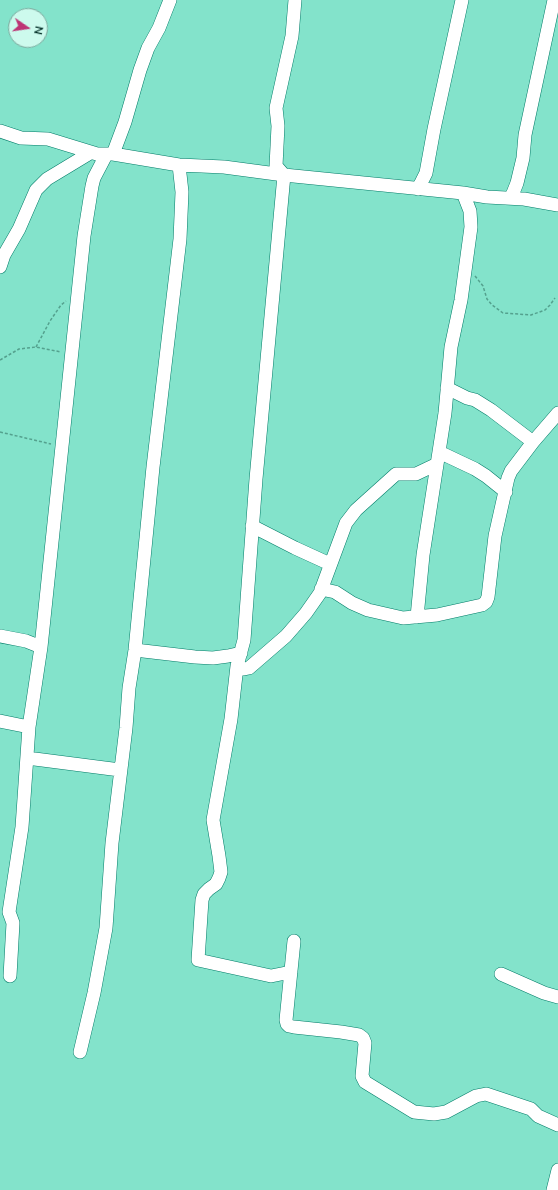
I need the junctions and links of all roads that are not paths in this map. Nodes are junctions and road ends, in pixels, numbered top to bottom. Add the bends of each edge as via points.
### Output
1 (170, 0) edge
2 (295, 0) edge
3 (462, 0) edge
4 (554, 0) edge
5 (0, 131) edge
6 (90, 153) junction
7 (109, 154) junction
8 (180, 165) junction
9 (284, 175) junction
10 (418, 189) junction
11 (464, 193) junction
12 (511, 198) junction
13 (558, 205) edge
14 (0, 267) edge
15 (447, 388) junction
16 (558, 413) edge
17 (533, 442) junction
18 (438, 458) junction
19 (506, 492) junction
20 (252, 526) junction
21 (330, 564) junction
22 (321, 589) junction
23 (417, 617) junction
24 (0, 636) edge
25 (41, 647) junction
26 (135, 650) junction
27 (241, 652) junction
28 (237, 666) junction
29 (0, 721) edge
30 (29, 728) junction
31 (27, 758) junction
32 (120, 770) junction
33 (294, 941) dead end
34 (291, 972) junction
35 (501, 974) dead end
36 (10, 976) dead end
37 (558, 997) edge
38 (80, 1052) dead end
39 (558, 1125) edge
40 (558, 1170) edge
41 (553, 1190) edge

1 - 7 street via 148,48 125,122
2 - 9 street via 292,36 276,108 276,166
3 - 10 street via 426,173
4 - 12 street via 525,135 523,158
5 - 6 street via 22,138 48,138
6 - 7 street
6 - 14 street via 47,179 36,190
7 - 8 street
7 - 25 street via 94,178 89,199
8 - 9 street
8 - 26 street via 180,239 153,467
9 - 10 street
9 - 20 street
10 - 11 street
11 - 12 street
11 - 15 street via 470,211 471,227 461,300 451,347
12 - 13 street
15 - 17 street via 480,403
15 - 18 street
16 - 17 street
17 - 19 street via 508,478
18 - 19 street via 475,469
18 - 21 street via 422,472 396,474 356,510 346,524
18 - 23 street via 423,555
19 - 23 street via 495,536 487,600 482,605
20 - 21 street
20 - 27 street
21 - 22 street
22 - 23 street via 335,592 368,610 403,618
22 - 28 street via 306,613 286,636 248,668
24 - 25 street
25 - 30 street
26 - 27 street via 173,656 214,658
26 - 32 street
27 - 28 street
28 - 34 street via 231,719 213,820 221,872 216,884 204,894 202,900 198,960 272,976
29 - 30 street
30 - 31 street
31 - 32 street
31 - 36 street via 22,827 9,912 13,923
32 - 38 street via 106,928
33 - 34 street
34 - 39 street via 287,1024 359,1035 365,1043 362,1076 365,1082 414,1112 446,1112 476,1096 486,1094 531,1109 538,1116
35 - 37 street via 544,994
40 - 41 street

